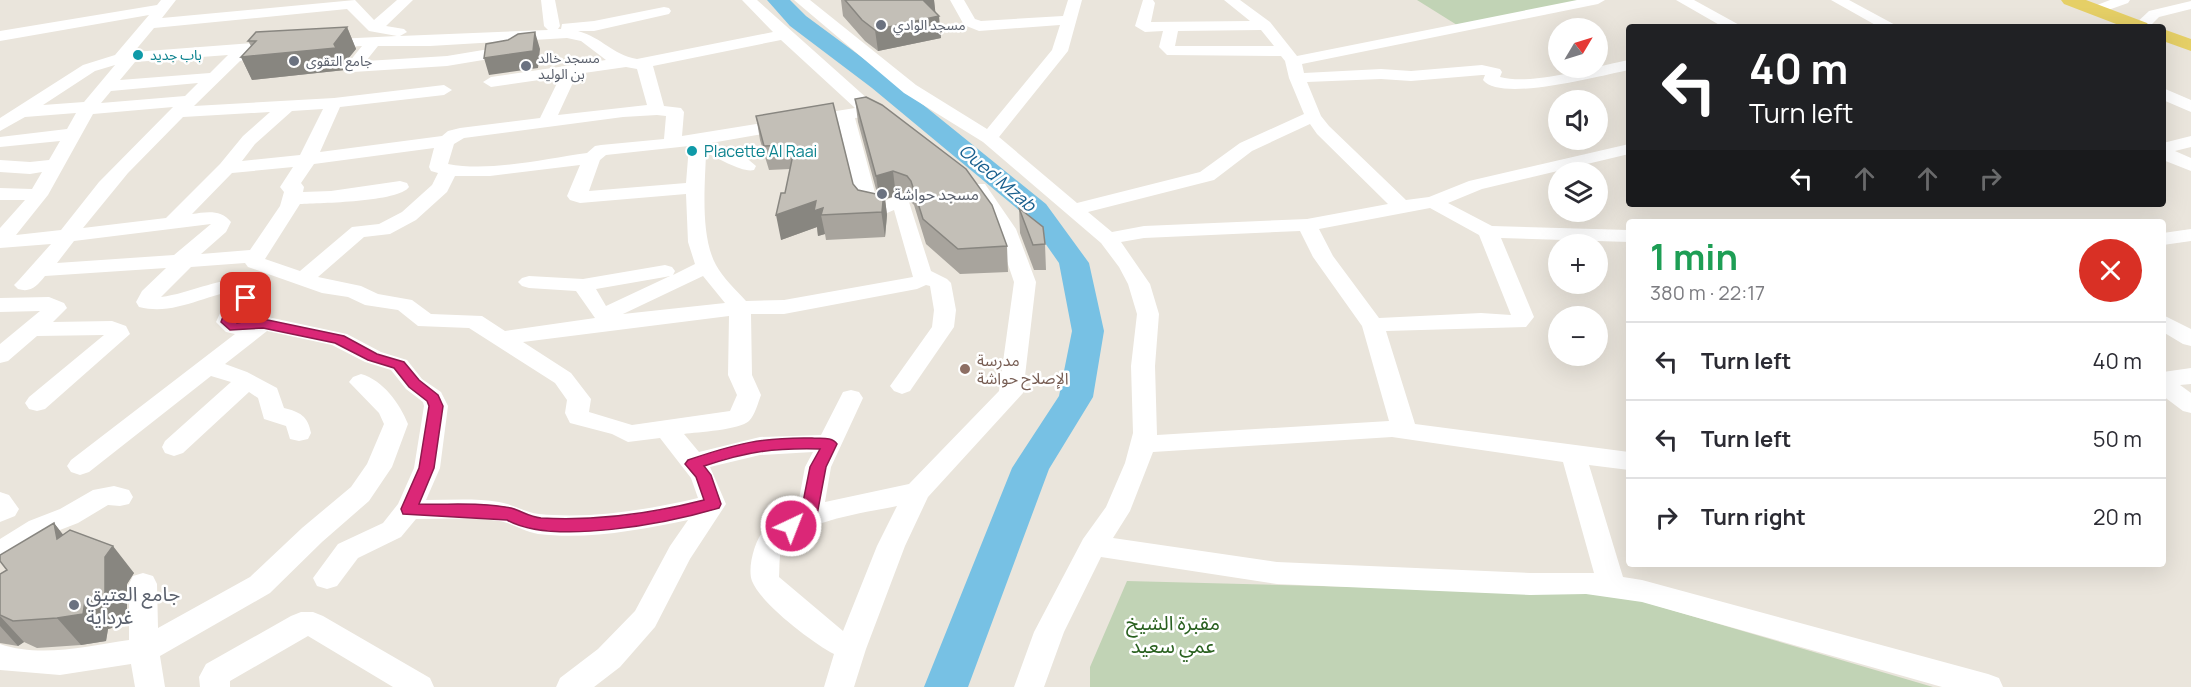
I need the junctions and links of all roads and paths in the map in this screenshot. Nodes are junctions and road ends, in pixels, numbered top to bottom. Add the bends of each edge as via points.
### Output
1 (406, 0) edge
2 (548, 0) edge
3 (749, 0) edge
4 (801, 0) edge
5 (957, 0) edge
6 (1075, 0) edge
7 (1231, 0) edge
8 (1598, 0) edge
9 (1683, 0) edge
10 (1838, 0) edge
11 (2123, 0) edge
12 (2075, 1) edge
13 (349, 2) edge
14 (1148, 3) dead end
15 (166, 4) edge
16 (2191, 5) edge
17 (2097, 10) junction
18 (664, 11) dead end
19 (1069, 20) junction
20 (148, 24) junction
21 (1729, 24) edge
22 (1885, 24) edge
23 (2133, 24) edge
24 (2144, 24) edge
25 (1265, 25) junction
26 (552, 26) junction
27 (1171, 28) junction
28 (374, 34) junction
29 (573, 34) junction
30 (786, 34) junction
31 (0, 36) edge
32 (2166, 36) edge
33 (312, 44) edge
34 (288, 45) edge
35 (2191, 45) edge
36 (265, 46) junction
37 (513, 50) edge
38 (126, 58) junction
39 (637, 63) junction
40 (1292, 63) junction
41 (1626, 65) edge
42 (565, 71) junction
43 (216, 77) junction
44 (491, 82) dead end
45 (108, 86) junction
46 (444, 90) dead end
47 (2166, 94) edge
48 (334, 103) junction
49 (184, 106) junction
50 (2191, 106) edge
51 (286, 107) junction
52 (88, 108) junction
53 (657, 110) junction
54 (867, 111) junction
55 (24, 112) junction
56 (845, 114) junction
57 (1313, 116) junction
58 (548, 121) junction
59 (0, 126) edge
60 (901, 129) edge
61 (72, 134) junction
62 (989, 138) junction
63 (445, 141) junction
64 (2191, 141) edge
65 (0, 142) edge
66 (698, 142) junction
67 (673, 144) junction
68 (1626, 150) edge
69 (2166, 150) edge
70 (2166, 152) edge
71 (307, 159) junction
72 (592, 159) junction
73 (56, 164) junction
74 (2191, 165) edge
75 (0, 166) edge
76 (747, 166) dead end
77 (227, 168) junction
78 (448, 171) junction
79 (965, 174) edge
80 (400, 187) dead end
81 (695, 188) junction
82 (0, 194) edge
83 (38, 195) junction
84 (293, 198) junction
85 (1433, 202) junction
86 (1402, 207) junction
87 (1072, 210) junction
88 (172, 223) junction
89 (1307, 225) junction
90 (1488, 232) junction
91 (3, 234) edge
92 (2191, 235) edge
93 (1626, 236) edge
94 (68, 237) junction
95 (1108, 239) junction
96 (2166, 239) edge
97 (257, 256) junction
98 (181, 262) junction
99 (706, 267) junction
100 (41, 270) junction
101 (665, 271) dead end
102 (304, 278) junction
103 (529, 282) dead end
104 (917, 283) dead end
105 (25, 285) dead end
106 (583, 285) junction
107 (0, 305) edge
108 (740, 308) junction
109 (607, 319) junction
110 (263, 323) junction
111 (2166, 324) edge
112 (1373, 325) junction
113 (31, 329) junction
114 (503, 338) junction
115 (2191, 339) edge
116 (0, 356) edge
117 (207, 368) junction
118 (2191, 376) edge
119 (2166, 380) edge
120 (246, 382) junction
121 (361, 382) dead end
122 (902, 386) dead end
123 (2166, 386) edge
124 (851, 398) dead end
125 (37, 403) dead end
126 (2191, 405) edge
127 (666, 429) junction
128 (1404, 429) junction
129 (299, 433) dead end
130 (830, 444) junction
131 (1142, 444) junction
132 (174, 447) dead end
133 (1574, 453) junction
134 (1626, 461) edge
135 (693, 464) junction
136 (80, 466) dead end
137 (918, 492) junction
138 (120, 497) dead end
139 (713, 504) junction
140 (409, 509) junction
141 (809, 515) junction
142 (1093, 546) junction
143 (0, 552) edge
144 (327, 578) dead end
145 (143, 584) dead end
146 (1612, 586) junction
147 (851, 649) junction
148 (144, 650) junction
149 (0, 656) edge
150 (150, 687) edge
151 (215, 687) edge
152 (419, 687) edge
153 (571, 687) edge
154 (839, 687) edge
155 (1029, 687) edge
156 (1988, 687) edge

1 - 28 street
2 - 26 street
3 - 30 street
4 - 62 street via 910,89
5 - 19 street via 969,22 979,27
6 - 19 street
7 - 25 street
8 - 40 street
9 - 21 street
10 - 22 street
11 - 17 street
12 - 17 main road
13 - 20 street
13 - 28 street
14 - 27 street via 1144,27
15 - 20 street
15 - 31 street
16 - 24 street via 2154,14
17 - 23 main road
18 - 26 street via 594,26
19 - 62 street via 1060,51
20 - 38 street
25 - 27 street
25 - 40 street
26 - 28 street
27 - 40 street via 1167,47 1173,52
28 - 29 street via 430,41
28 - 33 street
28 - 37 street via 353,67 447,61
29 - 39 street via 586,38 609,57
29 - 42 street
30 - 39 street
30 - 54 street
32 - 35 main road
34 - 36 street
36 - 38 street
36 - 43 street via 258,53 237,56
38 - 45 street
38 - 55 street via 90,68
39 - 42 street
39 - 53 street
40 - 41 street via 1411,76 1482,70 1494,72 1491,80 1496,82 1528,83
40 - 57 street
42 - 44 street
42 - 58 street
43 - 45 street
43 - 49 street
45 - 52 street
46 - 48 street
47 - 50 street
48 - 51 street
48 - 71 street
49 - 51 street
49 - 52 street
49 - 94 street via 105,188
51 - 77 street via 249,140
52 - 55 street
52 - 61 street
53 - 58 street
53 - 67 street via 675,112
54 - 56 street
54 - 60 street
55 - 59 street
56 - 66 street
56 - 122 street via 869,208 880,210 894,203 902,206 922,275 940,283 945,310 943,327
57 - 86 street
57 - 87 street via 1246,147 1207,176
58 - 63 street via 460,130
61 - 65 street
61 - 73 street
62 - 87 street
63 - 71 street
63 - 78 street via 438,166
64 - 69 street
66 - 67 street
66 - 76 street
66 - 81 street
67 - 72 street via 601,150
68 - 85 street via 1476,185
70 - 74 street
71 - 77 street
71 - 84 street via 291,183 290,187 295,187
72 - 78 street
72 - 81 street via 577,196
73 - 75 street via 30,168
73 - 83 street
77 - 88 street
78 - 102 street via 440,188 409,216 383,230 355,233
79 - 137 street via 1006,229 1020,260 1025,282 1015,370 1008,398
80 - 84 street via 331,198
81 - 99 street via 698,242
82 - 83 street
83 - 91 street
84 - 97 street
85 - 86 street
85 - 90 street
86 - 89 street
87 - 95 street
88 - 94 street
88 - 98 street via 208,218 222,222
89 - 95 street via 1144,232
89 - 112 street via 1323,257
90 - 93 street
90 - 112 street via 1523,317 1521,321
91 - 94 street
92 - 96 street
94 - 100 street
95 - 131 street via 1139,284 1148,314
97 - 98 street
97 - 102 street via 255,263
98 - 100 street
98 - 110 street via 147,302 175,303 231,286 255,285 227,322 234,327
99 - 108 street
99 - 109 street
100 - 105 street
101 - 106 street
102 - 114 street via 373,300 404,305 426,321 474,321
103 - 106 street
104 - 108 street via 784,307
106 - 109 street
107 - 113 street via 55,306 51,314
108 - 109 street
108 - 127 street via 740,375 749,395 740,416
109 - 114 street
110 - 117 street
110 - 140 street via 339,339 399,365 414,384 433,398 436,406 427,468
111 - 115 street
112 - 128 street
113 - 116 street
113 - 125 street via 118,331
114 - 127 street via 563,378 579,399 579,417 620,428 628,434
117 - 120 street via 220,369
117 - 136 street
118 - 119 street
120 - 129 street via 269,394 273,413 297,422
120 - 132 street
121 - 148 street via 390,409 396,424 379,467 360,494 260,585
123 - 126 street
124 - 130 street
127 - 135 street
128 - 131 street
128 - 133 street via 1474,442
130 - 135 street via 775,442 736,449
130 - 141 street via 818,467
131 - 142 street via 1117,511
133 - 134 street
133 - 146 street
135 - 139 street via 703,475
137 - 141 street
137 - 147 street via 891,546
138 - 143 street via 102,497 38,528
139 - 140 street via 658,518 602,525 525,522 511,514 491,512
139 - 153 street via 680,554 645,620 609,658
140 - 144 street via 392,530 348,551
141 - 147 street via 774,537 767,551 765,579 826,636
142 - 146 street via 1277,573
142 - 155 street via 1049,632
145 - 148 street
146 - 156 street
147 - 154 street
148 - 149 street via 60,663
148 - 150 street
151 - 152 street via 217,673 301,624 313,624

